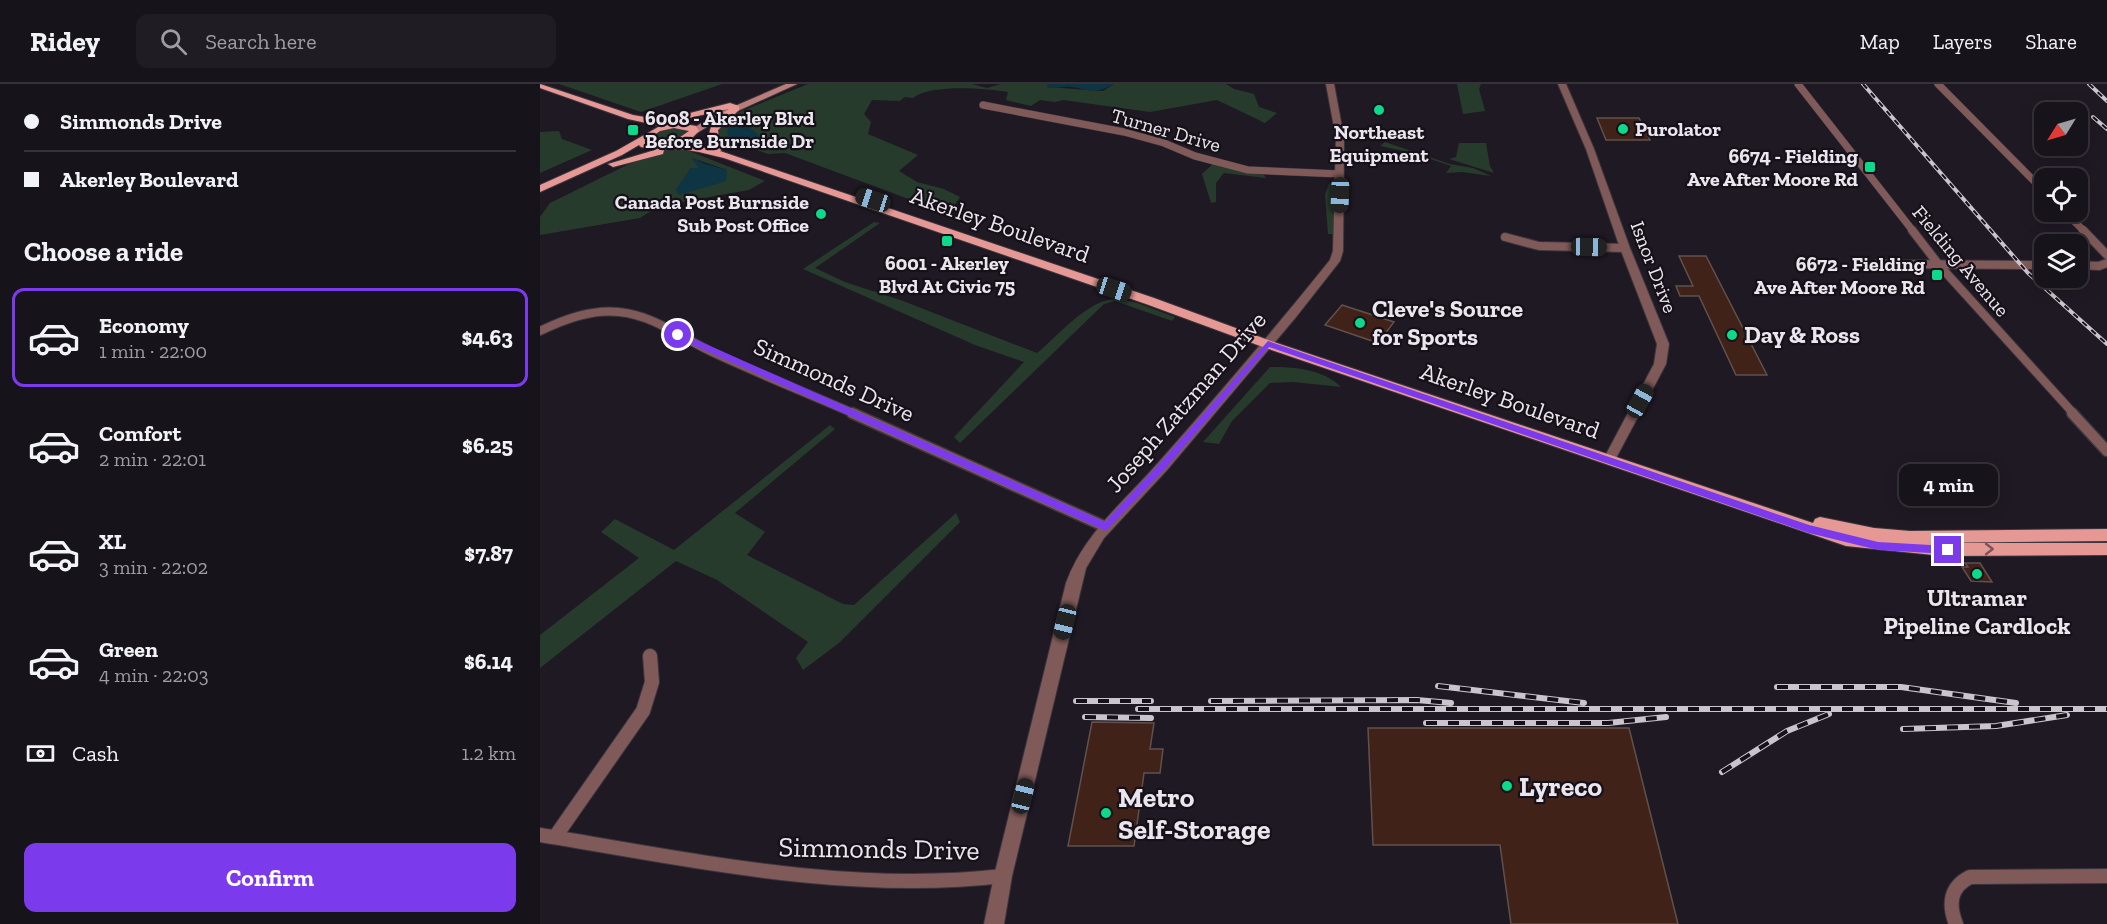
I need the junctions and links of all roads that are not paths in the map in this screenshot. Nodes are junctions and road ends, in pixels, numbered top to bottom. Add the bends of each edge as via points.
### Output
1 (781, 84) edge
2 (793, 84) edge
3 (1330, 84) edge
4 (1562, 84) edge
5 (1798, 84) edge
6 (1938, 84) edge
7 (540, 85) edge
8 (540, 92) edge
9 (983, 105) dead end
10 (733, 107) junction
11 (631, 117) junction
12 (679, 125) junction
13 (693, 133) junction
14 (643, 137) junction
15 (672, 145) junction
16 (656, 148) junction
17 (716, 150) junction
18 (610, 164) junction
19 (1340, 174) junction
20 (2034, 181) edge
21 (540, 189) edge
22 (540, 198) edge
23 (2075, 222) edge
24 (1505, 237) dead end
25 (1624, 248) junction
26 (2107, 255) edge
27 (2107, 263) edge
28 (1877, 264) dead end
29 (1939, 265) junction
30 (2034, 265) edge
31 (2088, 265) edge
32 (540, 332) edge
33 (1270, 341) junction
34 (2107, 451) edge
35 (1610, 456) junction
36 (1106, 527) junction
37 (2107, 536) edge
38 (2107, 549) edge
39 (650, 656) dead end
40 (540, 835) edge
41 (555, 837) junction
42 (1003, 876) junction
43 (2107, 876) edge
44 (994, 924) edge
45 (1956, 924) edge

1 - 10 main road
2 - 10 main road
3 - 19 street, Joseph Zatzman Drive via 1340,138
4 - 25 street, Isnor Drive via 1590,149
5 - 29 street, Fielding Avenue
6 - 20 street
7 - 11 main road
8 - 14 main road via 632,123 642,128
9 - 19 street, Turner Drive via 1124,132 1257,172
10 - 11 main road via 681,118
10 - 12 main road
10 - 13 main road
10 - 17 main road via 712,132
11 - 12 main road
12 - 13 main road, Akerley Boulevard via 693,128
12 - 14 main road via 657,129
13 - 15 main road
13 - 17 main road, Akerley Boulevard via 700,142
14 - 16 main road via 644,145
14 - 21 main road via 619,153
15 - 16 main road
15 - 17 main road, Akerley Boulevard
16 - 18 main road
17 - 18 main road via 663,152
17 - 33 main road, Akerley Boulevard
18 - 22 main road
19 - 33 street, Joseph Zatzman Drive via 1335,261
23 - 26 street
24 - 25 street via 1539,246
25 - 35 street, Isnor Drive via 1663,344 1663,354
27 - 31 street
28 - 29 street
29 - 30 street
29 - 34 street, Fielding Avenue
32 - 36 street, Simmonds Drive via 588,314 632,314
33 - 35 main road, Akerley Boulevard
33 - 36 street, Joseph Zatzman Drive
35 - 37 main road, Akerley Boulevard via 1815,522 1874,534
35 -> 38 main road, Akerley Boulevard via 1809,529 1878,546 1924,550
36 - 42 street, Joseph Zatzman Drive via 1084,557 1073,584
39 - 41 street via 652,682 643,711
40 - 41 street, Simmonds Drive
41 - 42 street, Simmonds Drive via 782,874 950,882
42 - 44 street, Joseph Zatzman Drive
43 - 45 street via 1970,877 1961,880 1952,894 1950,906

